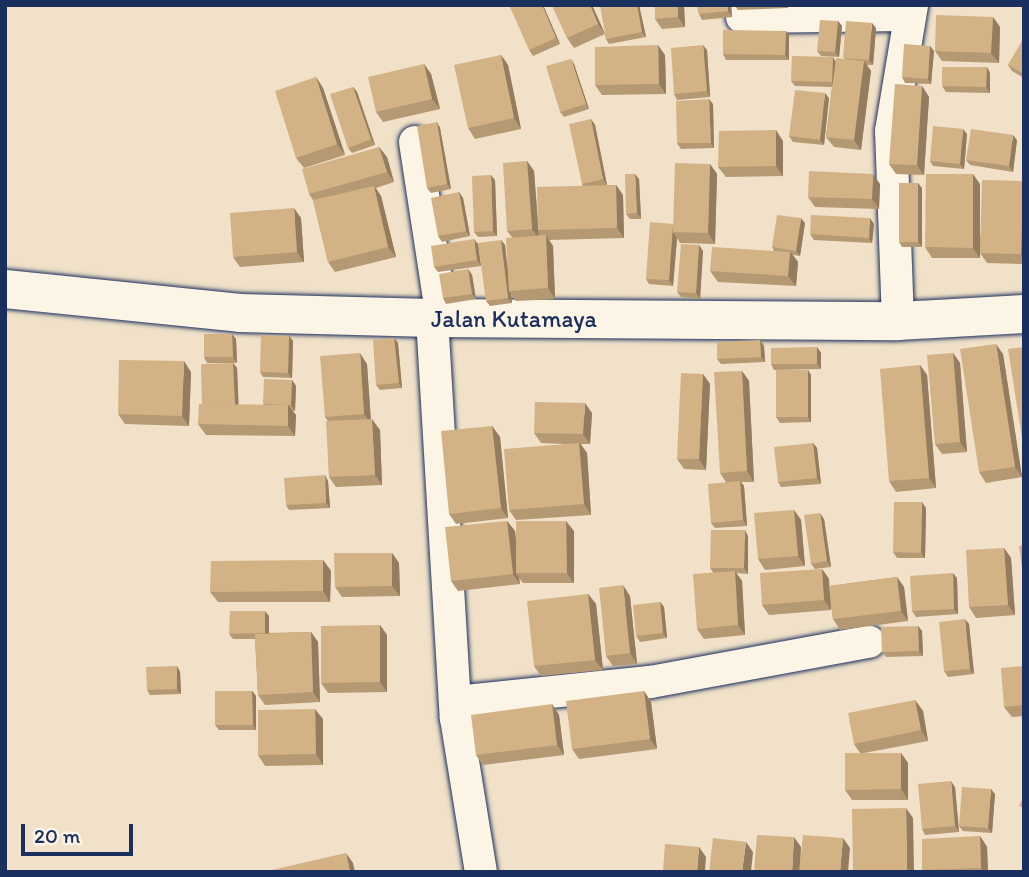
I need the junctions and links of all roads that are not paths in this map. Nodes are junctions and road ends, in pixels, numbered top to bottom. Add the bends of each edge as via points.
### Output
1 (911, 10) edge
2 (742, 17) dead end
3 (415, 142) edge
4 (5, 289) edge
5 (1024, 314) edge
6 (437, 318) junction
7 (898, 321) junction
8 (869, 642) dead end
9 (455, 702) junction
10 (481, 872) edge

1 - 2 street
1 - 7 street via 891,131
3 - 6 street
4 - 6 main road, Jalan Kutamaya via 240,313
5 - 7 main road, Jalan Kutamaya
6 - 7 main road, Jalan Kutamaya
6 - 9 street
8 - 9 street via 650,682
9 - 10 street

